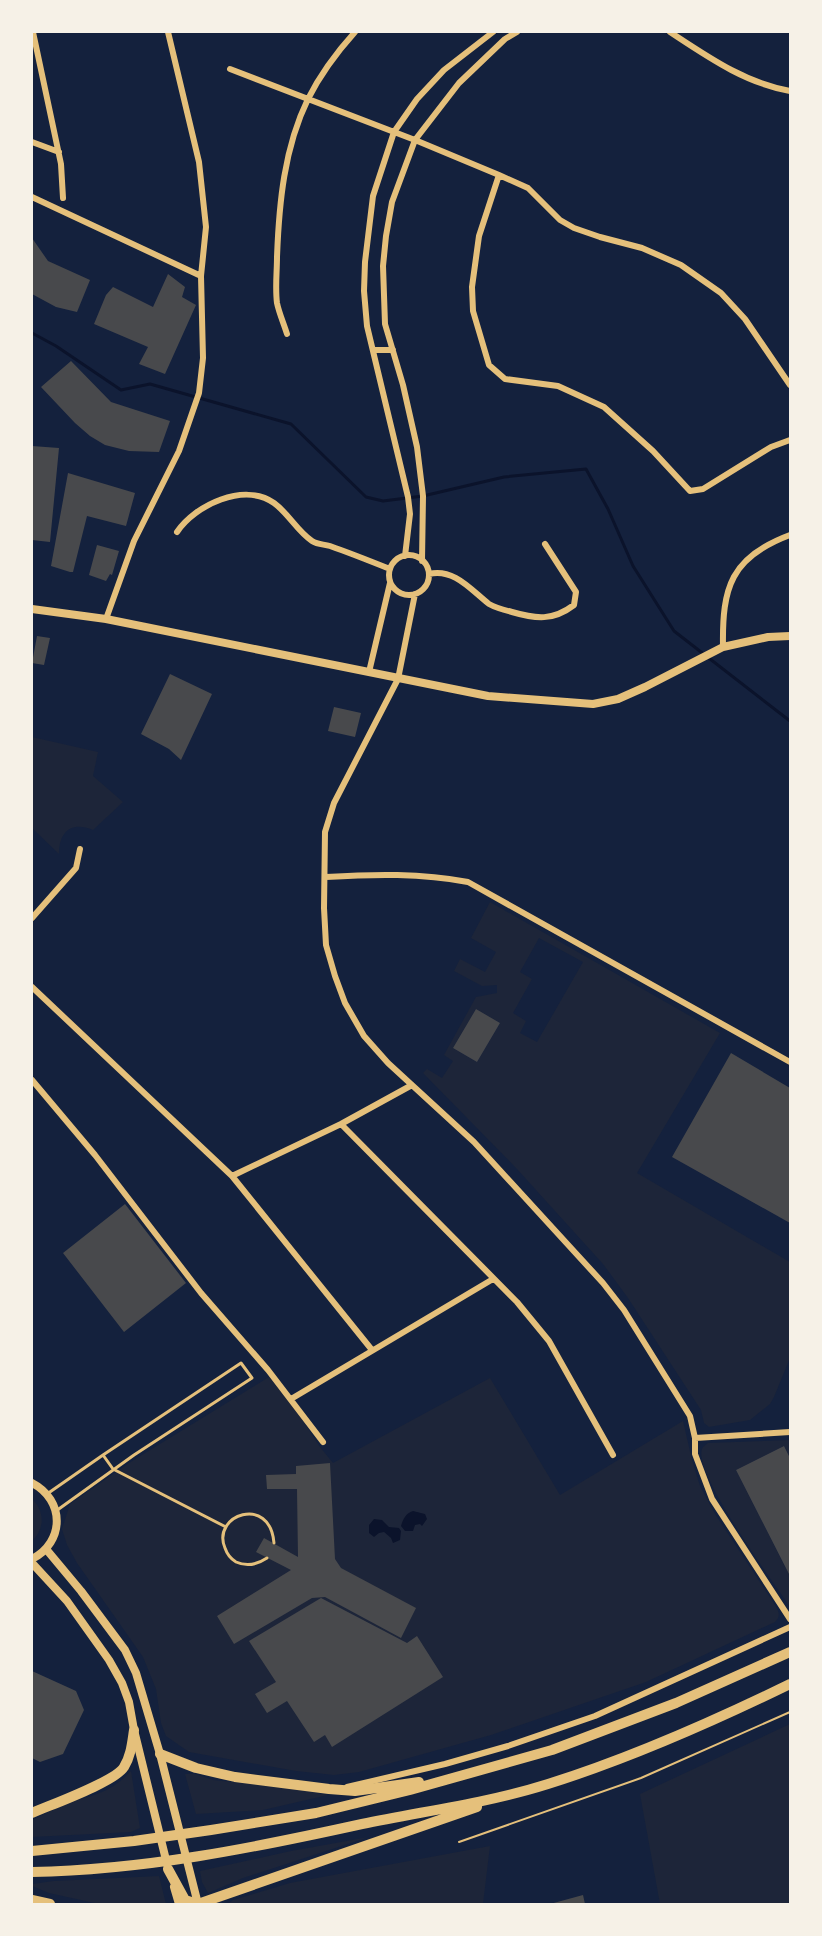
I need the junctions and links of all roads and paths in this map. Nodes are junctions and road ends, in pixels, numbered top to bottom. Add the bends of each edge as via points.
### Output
1 (33, 32) edge
2 (168, 32) edge
3 (355, 32) edge
4 (493, 32) edge
5 (517, 32) edge
6 (670, 32) edge
7 (35, 56) edge
8 (230, 69) dead end
9 (790, 90) edge
10 (308, 99) junction
11 (394, 132) junction
12 (415, 140) junction
13 (32, 142) edge
14 (59, 152) junction
15 (499, 175) junction
16 (32, 197) edge
17 (63, 198) dead end
18 (201, 276) junction
19 (287, 334) dead end
20 (373, 350) junction
21 (393, 350) junction
22 (790, 385) edge
23 (790, 440) edge
24 (177, 532) dead end
25 (790, 535) edge
26 (545, 544) dead end
27 (405, 556) junction
28 (422, 561) junction
29 (390, 569) junction
30 (429, 574) junction
31 (390, 583) junction
32 (415, 594) junction
33 (32, 609) edge
34 (106, 619) junction
35 (790, 636) edge
36 (723, 647) junction
37 (369, 672) junction
38 (398, 679) junction
39 (80, 849) dead end
40 (326, 877) junction
41 (32, 918) edge
42 (32, 987) edge
43 (790, 1062) edge
44 (32, 1080) edge
45 (412, 1085) junction
46 (341, 1124) junction
47 (232, 1176) junction
48 (493, 1279) junction
49 (372, 1350) junction
50 (291, 1399) junction
51 (790, 1432) edge
52 (695, 1438) junction
53 (323, 1442) dead end
54 (103, 1455) junction
55 (613, 1455) dead end
56 (113, 1469) junction
57 (32, 1483) edge
58 (47, 1494) junction
59 (56, 1511) junction
60 (226, 1527) junction
61 (274, 1544) dead end
62 (46, 1549) junction
63 (267, 1557) dead end
64 (32, 1561) edge
65 (790, 1619) edge
66 (790, 1627) edge
67 (790, 1652) edge
68 (790, 1684) edge
69 (790, 1712) edge
70 (134, 1730) junction
71 (160, 1754) junction
72 (499, 1766) junction
73 (329, 1789) junction
74 (517, 1793) junction
75 (32, 1813) edge
76 (459, 1842) dead end
77 (32, 1851) edge
78 (168, 1869) junction
79 (32, 1872) edge
80 (228, 1894) junction
81 (32, 1900) edge
82 (198, 1904) edge
83 (50, 1905) edge
84 (179, 1905) edge
85 (214, 1905) edge

1 - 7 street
2 - 18 street via 199,162 206,227
3 - 10 street
4 - 11 street via 444,70
5 - 12 street via 459,83
6 - 9 street via 737,74
7 - 14 street
8 - 10 street
10 - 11 street
10 - 19 street via 296,128 280,205 276,282
11 - 12 street
11 - 20 street via 373,196 365,262 367,326
12 - 15 street
12 - 21 street via 392,202 382,274 385,324
13 - 14 street
14 - 17 street
15 - 22 street via 528,188 560,220 574,228 642,248 681,265 708,283 745,319
15 - 23 street via 479,236 472,288 473,311 489,365 505,379 558,387 604,407 690,491 703,489 771,447
16 - 18 street
18 - 34 street via 203,358 199,393 178,451 134,541
20 - 21 street
20 - 27 street via 408,498
21 - 28 street via 417,447 423,495
24 - 29 street via 188,519 218,500 261,497 290,516 315,543
25 - 36 street via 770,542 746,559 735,575 722,615
26 - 30 street via 576,592 574,605 565,612 531,618 490,604 453,576 439,571
27 - 28 street
27 - 29 street
28 - 30 street
29 - 31 street
30 - 32 street via 423,590
31 - 32 street via 399,593
31 - 37 street
32 - 38 street
33 - 34 street
34 - 37 street
35 - 36 street
36 - 38 street via 618,699 593,704 488,696
37 - 38 street
38 - 40 street via 334,803 325,832
39 - 41 street via 76,868
40 - 43 street via 376,873 468,882
40 - 45 street via 326,945 345,1003 364,1036
42 - 47 street
44 - 50 street via 201,1293
45 - 46 street
45 - 52 street via 474,1142 603,1283 685,1407
46 - 47 street
46 - 48 street
47 - 49 street
48 - 49 street
48 - 55 street via 549,1341
49 - 50 street
50 - 53 street
51 - 52 street
52 - 65 street via 695,1454 712,1499
54 - 56 lane
54 - 56 lane via 242,1363 252,1378
54 - 58 lane
56 - 59 lane
56 - 60 lane
57 - 58 street
58 - 59 street
59 - 62 street via 57,1525
60 - 61 lane via 238,1516 255,1514 269,1524
60 - 63 lane via 223,1543 236,1562 253,1564
62 - 64 street
62 - 71 street via 125,1650 136,1672
64 - 70 street via 67,1601 109,1660 129,1702
66 - 73 street via 594,1716 445,1764
67 - 72 highway via 676,1704
68 - 74 highway via 585,1772
69 - 76 path via 641,1778
70 - 75 highway via 123,1768 109,1779
70 - 78 street
71 - 73 highway via 235,1777
71 - 82 street
72 - 73 highway via 387,1787
72 - 77 highway via 315,1813 134,1841
74 - 79 highway via 214,1855 139,1866
74 - 80 highway
78 - 82 highway via 184,1900
78 - 84 street
80 - 82 highway
80 - 85 highway
81 - 83 highway

